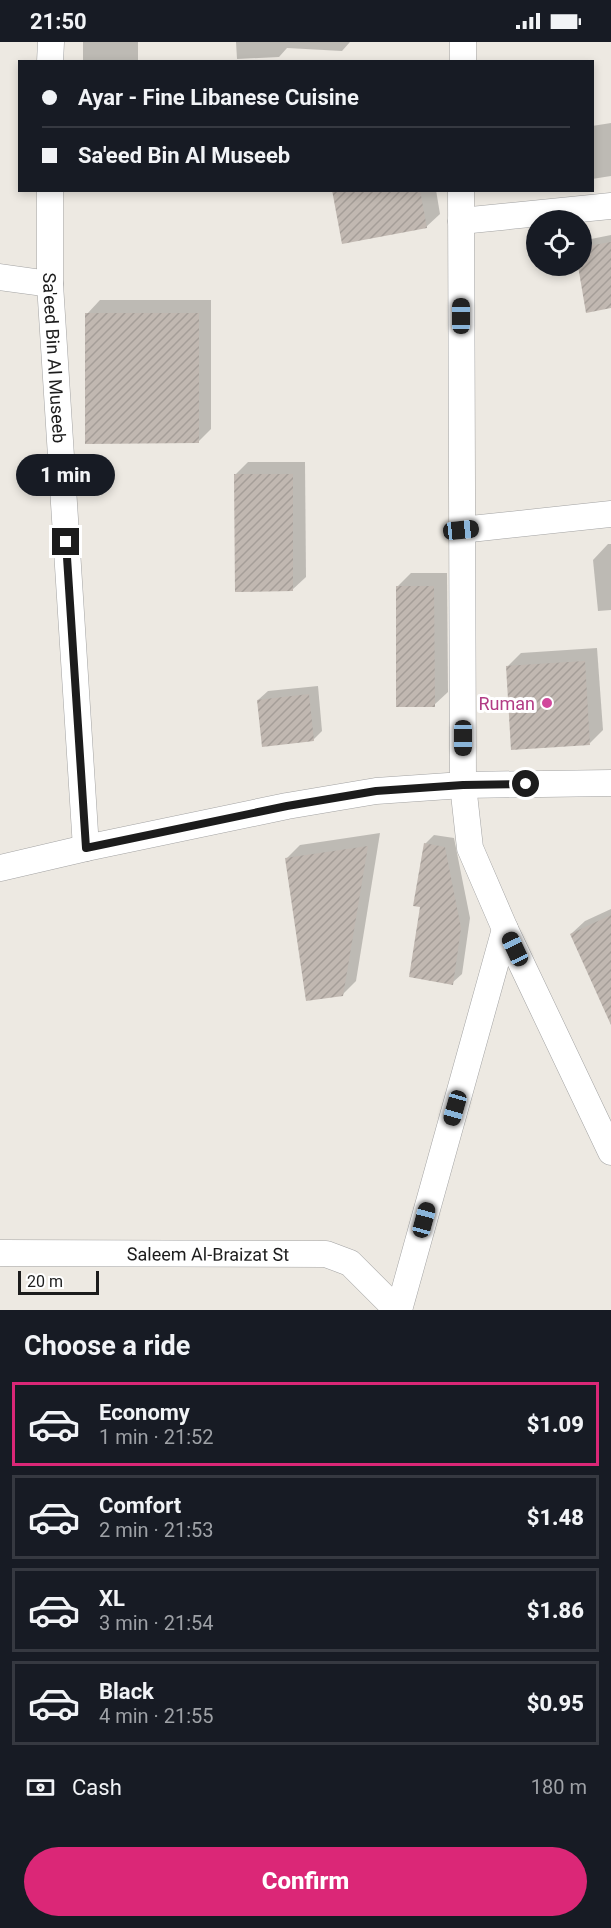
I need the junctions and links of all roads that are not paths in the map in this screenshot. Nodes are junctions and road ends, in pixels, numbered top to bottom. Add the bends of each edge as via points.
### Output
1 (51, 42) edge
2 (463, 42) edge
3 (50, 60) edge
4 (463, 60) edge
5 (50, 192) edge
6 (461, 192) edge
7 (611, 206) edge
8 (461, 221) junction
9 (0, 277) edge
10 (50, 284) junction
11 (611, 514) edge
12 (461, 530) junction
13 (611, 783) edge
14 (463, 785) junction
15 (86, 848) junction
16 (0, 868) edge
17 (506, 929) junction
18 (611, 1152) edge
19 (0, 1253) edge
20 (398, 1310) edge

1 - 3 street
2 - 4 street
5 - 10 street, Sa'eed Bin Al Museeb
6 - 8 street
7 - 8 street
8 - 12 street
9 - 10 street
10 - 15 street, Sa'eed Bin Al Museeb
11 - 12 street
12 - 14 street
13 - 14 street
14 - 15 street via 364,793
14 - 17 street via 470,848
15 - 16 street
17 - 18 street
17 - 20 street
19 - 20 street, Saleem Al-Braizat St via 326,1254 350,1263

